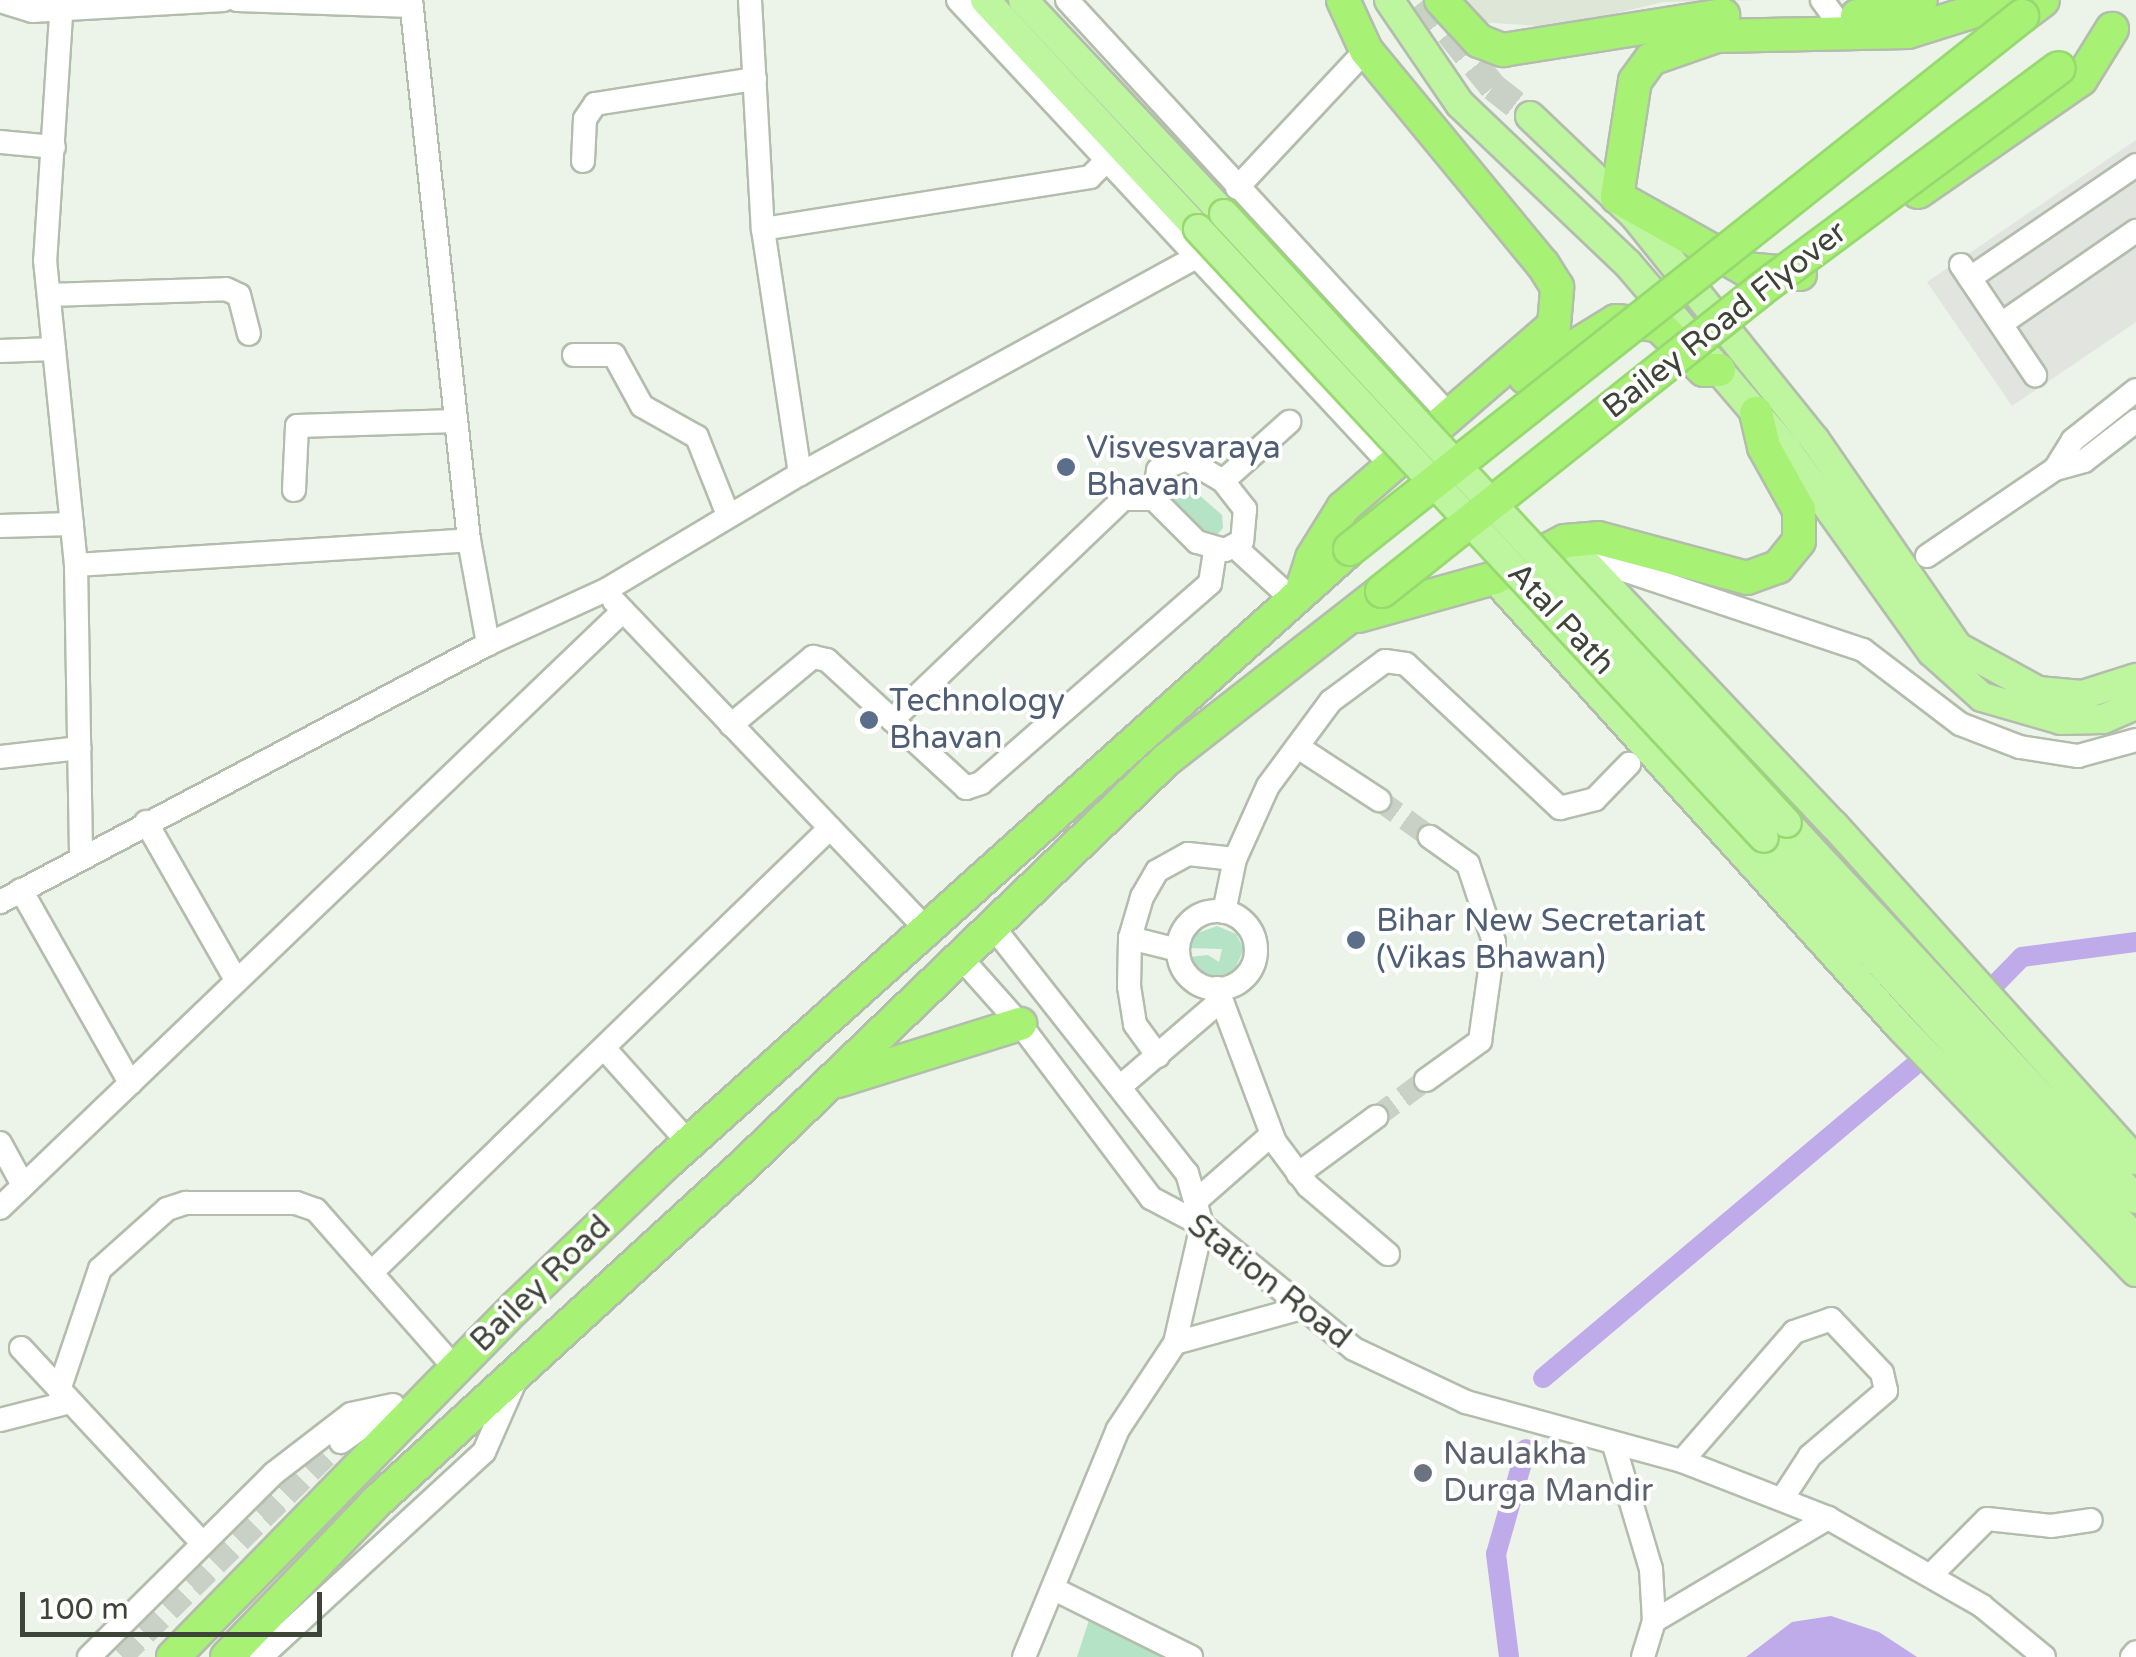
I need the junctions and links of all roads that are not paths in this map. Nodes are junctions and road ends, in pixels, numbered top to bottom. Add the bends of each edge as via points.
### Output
1 (224, 0) edge
2 (237, 0) edge
3 (750, 0) edge
4 (958, 0) edge
5 (985, 0) edge
6 (1022, 0) edge
7 (1067, 0) edge
8 (1343, 0) edge
9 (1390, 0) edge
10 (1441, 0) edge
11 (1921, 0) edge
12 (0, 2) edge
13 (411, 3) edge
14 (62, 4) edge
15 (2025, 5) edge
16 (1827, 8) edge
17 (2124, 20) edge
18 (1366, 50) junction
19 (755, 80) junction
20 (1530, 116) tunnel mouth
21 (0, 142) edge
22 (54, 147) junction
23 (583, 161) dead end
24 (1106, 161) junction
25 (2136, 165) edge
26 (1237, 188) junction
27 (1617, 197) junction
28 (763, 229) junction
29 (2136, 231) edge
30 (1197, 243) junction
31 (49, 294) junction
32 (2001, 324) junction
33 (249, 334) dead end
34 (54, 349) junction
35 (0, 351) edge
36 (574, 355) dead end
37 (1398, 364) junction
38 (1720, 370) junction
39 (2035, 376) dead end
40 (2136, 390) edge
41 (1756, 413) junction
42 (1450, 416) junction
43 (1347, 417) junction
44 (456, 421) junction
45 (2136, 421) edge
46 (1289, 422) dead end
47 (1390, 464) junction
48 (2055, 469) junction
49 (800, 474) junction
50 (1224, 481) junction
51 (294, 490) dead end
52 (1154, 499) junction
53 (728, 515) junction
54 (72, 524) junction
55 (0, 526) edge
56 (1582, 539) junction
57 (470, 540) junction
58 (1225, 549) junction
59 (1926, 556) dead end
60 (76, 565) junction
61 (1494, 578) junction
62 (1304, 588) junction
63 (606, 590) junction
64 (623, 612) junction
65 (1344, 620) junction
66 (488, 644) junction
67 (2136, 678) edge
68 (2136, 705) edge
69 (892, 720) junction
70 (731, 725) junction
71 (2136, 740) edge
72 (1298, 747) junction
73 (79, 748) junction
74 (0, 757) edge
75 (1629, 764) dead end
76 (1379, 800) tunnel mouth
77 (146, 822) junction
78 (830, 828) junction
79 (1776, 831) junction
80 (1430, 837) tunnel mouth
81 (81, 857) junction
82 (1235, 859) junction
83 (10, 896) edge
84 (1224, 912) junction
85 (994, 928) junction
86 (926, 929) junction
87 (1130, 938) junction
88 (1178, 950) junction
89 (962, 959) junction
90 (236, 980) junction
91 (1218, 995) junction
92 (1020, 1024) junction
93 (604, 1048) junction
94 (1158, 1056) junction
95 (1988, 1060) junction
96 (1426, 1080) tunnel mouth
97 (130, 1082) junction
98 (830, 1084) junction
99 (1121, 1086) junction
100 (1376, 1117) tunnel mouth
101 (1271, 1134) junction
102 (0, 1143) edge
103 (689, 1143) junction
104 (2136, 1160) edge
105 (745, 1164) junction
106 (664, 1165) junction
107 (1298, 1174) junction
108 (24, 1185) junction
109 (1196, 1200) junction
110 (2136, 1200) edge
111 (0, 1208) edge
112 (1202, 1225) junction
113 (2136, 1239) edge
114 (1388, 1254) dead end
115 (372, 1272) junction
116 (2136, 1272) edge
117 (1298, 1309) junction
118 (1175, 1343) junction
119 (21, 1348) dead end
120 (455, 1368) junction
121 (518, 1376) junction
122 (65, 1396) junction
123 (408, 1405) junction
124 (0, 1420) edge
125 (341, 1442) tunnel mouth
126 (1614, 1445) junction
127 (1682, 1462) junction
128 (1782, 1499) junction
129 (1828, 1518) junction
130 (2090, 1520) dead end
131 (202, 1543) junction
132 (1931, 1576) junction
133 (1056, 1590) junction
134 (1654, 1621) junction
135 (89, 1657) edge
136 (172, 1657) edge
137 (227, 1657) edge
138 (261, 1657) edge
139 (1024, 1657) edge
140 (1191, 1657) edge
141 (1643, 1657) edge
142 (2044, 1657) edge

1 - 14 street
2 - 13 street
3 - 19 street
4 - 24 street
5 - 30 main road, Atal Path
6 - 79 main road, Atal Path, bridge via 1224,214
7 - 26 street
8 - 18 highway
9 - 38 main road via 1460,104 1628,264
10 - 16 highway via 1479,41 1503,50 1715,15
11 - 16 highway via 1884,16
12 - 14 street via 32,11
13 - 44 street
14 - 22 street
15 - 27 highway via 1908,32 1718,36 1651,60 1635,80
15 - 62 highway, Bailey Road Flyover, bridge
17 - 27 highway via 2081,79 1797,276 1746,270
17 - 65 highway, Bailey Road Flyover, bridge via 1760,290
18 - 26 street
18 - 42 highway via 1557,287 1554,325
19 - 23 street via 595,104 585,118
19 - 28 street
20 - 27 main road
21 - 22 street
22 - 31 street
24 - 28 street via 1090,177
24 - 30 street
25 - 32 street via 1966,272
26 - 37 street
27 - 67 main road via 1815,440 1958,647 2038,690 2082,695
28 - 49 street
29 - 32 street
30 - 43 street
30 - 49 street
30 - 79 main road, Atal Path, bridge
31 - 33 street via 226,289 243,304
31 - 34 street
32 - 39 street
34 - 35 street
34 - 54 street
36 - 53 street via 614,355 642,406 697,436
37 - 42 street
37 - 43 street
38 - 41 main road
38 - 62 highway via 1704,370 1658,326 1616,321 1585,334 1393,483 1340,534
40 - 48 street via 2072,440
41 - 56 highway via 1764,447 1799,510 1799,541 1778,567 1747,578
41 - 68 main road via 1932,652 1982,697 2061,720 2103,718
42 - 47 highway
43 - 47 street
44 - 51 street via 297,426
44 - 57 street
45 - 48 street via 2084,461
46 - 50 street
47 - 62 highway via 1343,508 1312,558
48 - 59 street
49 - 53 street
50 - 52 street via 1200,462 1174,460 1153,478
50 - 58 street via 1248,518
52 - 58 street
52 - 69 street via 1123,499
53 - 63 street
54 - 55 street
54 - 60 street
56 - 61 highway
56 - 71 street via 1612,566 1863,650 1960,724 2020,747 2078,756
56 - 104 main road
57 - 60 street
57 - 66 street
58 - 62 street
58 - 69 street via 1210,583 981,783 966,788
60 - 73 street
61 - 65 highway
61 - 116 main road via 1900,1027
62 - 86 highway, Bailey Road Flyover
63 - 64 street
63 - 66 street
64 - 70 street
64 - 90 street
65 - 85 highway, Bailey Road Flyover via 1166,760
66 - 77 street
69 - 70 street via 827,660 813,657
70 - 78 street
72 - 75 street via 1353,680 1396,659 1560,808 1595,799
72 - 76 street
72 - 82 street via 1268,786
73 - 74 street
73 - 81 street
77 - 81 street
77 - 90 street
78 - 86 street
78 - 93 street
79 - 95 main road, Atal Path
80 - 96 street via 1468,864 1494,942 1480,1042
81 - 83 street
82 - 84 street
82 - 87 street via 1188,854 1157,871
83 - 97 street
84 - 88 street via 1195,917
84 - 91 street via 1252,931 1256,956 1243,979
85 - 89 highway, Bailey Road
85 - 99 street
86 - 103 highway, Bailey Road
87 - 88 street
87 - 94 street via 1135,1024
88 - 91 street via 1186,974
89 - 92 street, Station Road
89 - 98 highway, Bailey Road
90 - 97 street
91 - 94 street
91 - 101 street
92 - 98 highway
92 - 112 street, Station Road via 1152,1198
93 - 103 street
93 - 115 street
94 - 99 street
95 - 110 main road, Atal Path
95 - 113 main road, Atal Path
97 - 108 street
98 - 105 highway, Bailey Road
99 - 109 street via 1186,1173
100 - 107 street
101 - 107 street
101 - 109 street
102 - 108 street
103 - 106 highway, Bailey Road
105 - 106 highway via 703,1181 658,1218 643,1206
105 - 121 highway, Bailey Road
106 - 120 highway, Bailey Road
107 - 114 street
108 - 111 street
109 - 112 street
112 - 117 street, Station Road
112 - 118 street
115 - 120 street
115 - 122 street via 306,1204 172,1205 100,1269
117 - 118 street
117 - 126 street, Station Road via 1432,1389
118 - 133 street via 1118,1430
119 - 122 street
120 - 123 highway, Bailey Road
121 - 137 highway, Bailey Road via 374,1504
121 - 138 street via 484,1452
122 - 124 street
122 - 131 street
123 - 125 street
123 - 131 street via 351,1414 273,1474
123 - 136 highway, Bailey Road
126 - 127 street, Station Road
126 - 134 street via 1646,1543
127 - 128 street, Station Road
127 - 128 street via 1794,1332 1831,1319 1882,1373 1886,1391 1810,1456
128 - 129 street, Station Road
129 - 132 street, Station Road
129 - 134 street
130 - 132 street via 2050,1526 1987,1519
131 - 135 street
132 - 142 street, Station Road
133 - 139 street
133 - 140 street
134 - 141 street

